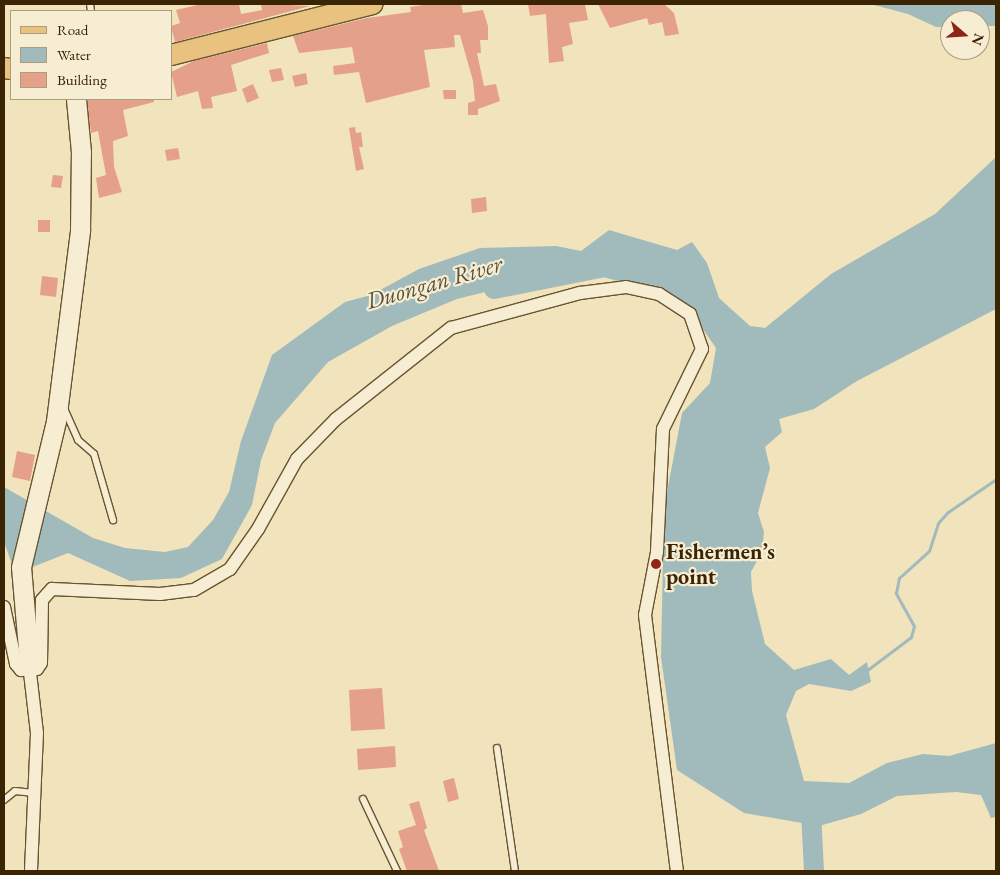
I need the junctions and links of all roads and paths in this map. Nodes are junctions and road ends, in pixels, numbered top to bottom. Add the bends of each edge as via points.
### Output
1 (373, 4) edge
2 (172, 55) edge
3 (76, 100) edge
4 (59, 398) junction
5 (112, 520) dead end
6 (4, 606) edge
7 (29, 666) junction
8 (497, 748) dead end
9 (34, 793) junction
10 (363, 799) dead end
11 (4, 800) edge
12 (31, 871) edge
13 (397, 871) edge
14 (515, 871) edge
15 (677, 871) edge

1 - 2 main road
3 - 4 street via 81,152 80,230
4 - 5 lane via 78,440 94,454
4 - 7 street via 39,500 21,567
6 - 7 street via 16,664 21,670
7 - 9 street via 36,733
7 - 15 street via 41,662 42,600 52,589 160,594 194,590 230,569 258,529 297,458 336,419 451,328 580,293 626,287 659,294 690,314 702,349 663,429 657,552 645,615
8 - 14 lane
9 - 11 lane via 15,791
9 - 12 street
10 - 13 lane

